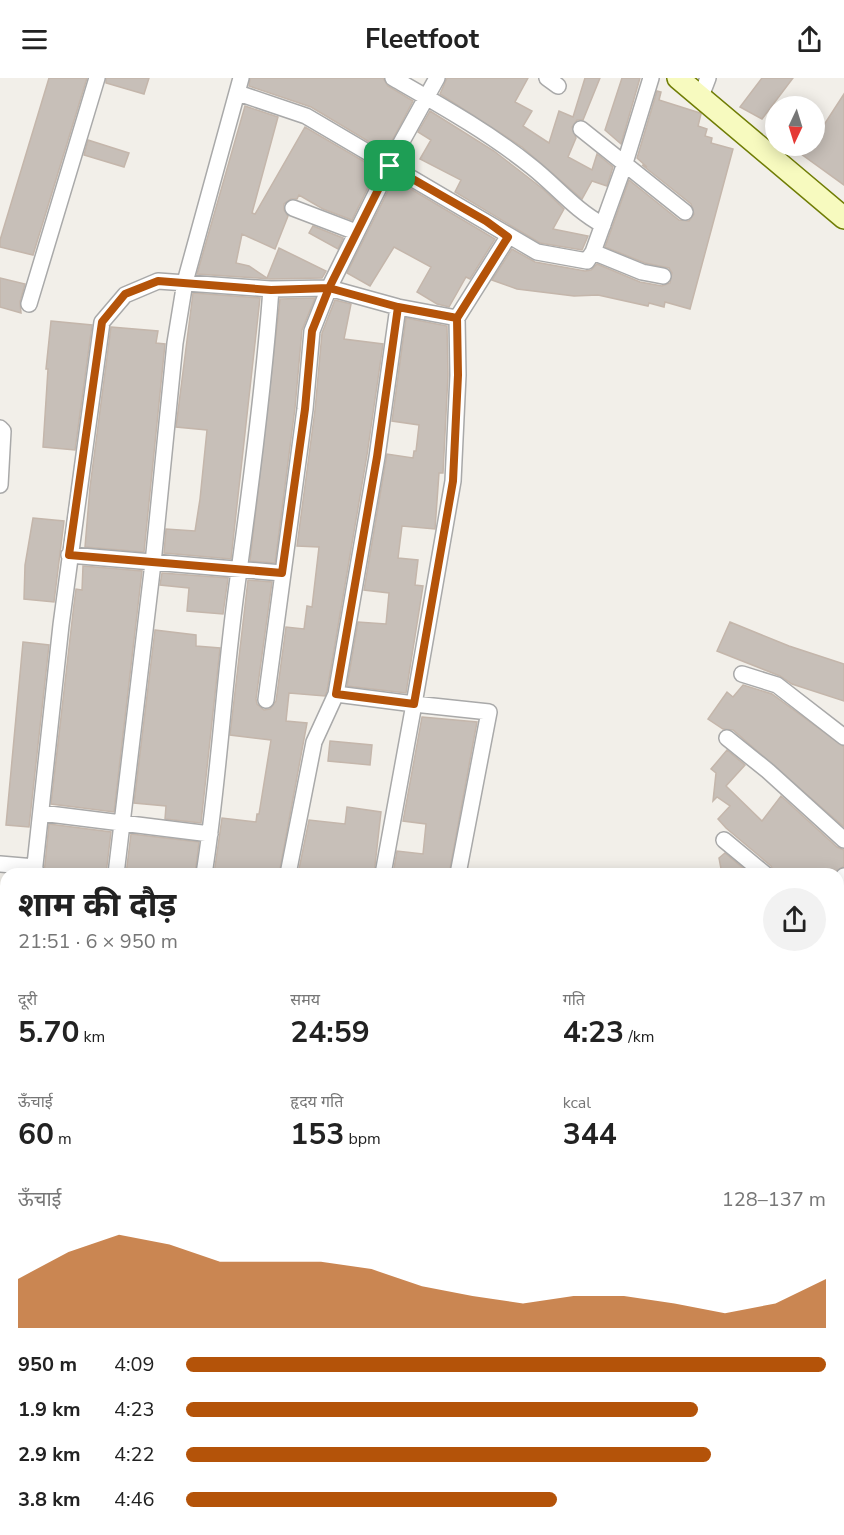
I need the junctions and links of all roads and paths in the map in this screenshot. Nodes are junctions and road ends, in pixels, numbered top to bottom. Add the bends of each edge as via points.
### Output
1 (97, 78) edge
2 (393, 78) edge
3 (437, 78) edge
4 (651, 78) edge
5 (678, 78) edge
6 (708, 78) edge
7 (239, 85) edge
8 (427, 97) junction
9 (700, 99) junction
10 (581, 129) dead end
11 (390, 166) junction
12 (624, 166) junction
13 (293, 208) dead end
14 (685, 212) dead end
15 (844, 218) edge
16 (603, 225) junction
17 (356, 232) junction
18 (508, 237) junction
19 (593, 252) junction
20 (663, 276) dead end
21 (185, 282) junction
22 (329, 288) junction
23 (271, 290) junction
24 (29, 304) dead end
25 (398, 307) junction
26 (457, 318) junction
27 (0, 428) edge
28 (0, 485) edge
29 (69, 555) junction
30 (153, 563) junction
31 (239, 570) junction
32 (282, 573) junction
33 (742, 674) dead end
34 (336, 694) junction
35 (266, 700) dead end
36 (414, 704) junction
37 (844, 737) edge
38 (727, 738) dead end
39 (41, 813) junction
40 (121, 824) junction
41 (210, 834) junction
42 (724, 840) dead end
43 (844, 840) edge
44 (0, 864) edge
45 (19, 868) edge
46 (34, 868) edge
47 (117, 868) edge
48 (205, 868) edge
49 (289, 868) edge
50 (384, 868) edge
51 (459, 868) edge
52 (758, 868) edge

1 - 24 street
2 - 8 street
3 - 8 street
4 - 12 street
5 - 9 street
6 - 9 street
7 - 11 street via 306,116
7 - 21 street
8 - 11 street
8 - 16 street via 531,166 574,206
9 - 15 street
10 - 12 street
11 - 17 street
11 - 18 street
12 - 14 street
12 - 16 street
13 - 17 street
16 - 19 street
17 - 22 street
18 - 19 street via 537,252 587,261
18 - 26 street
19 - 20 street via 642,272
21 - 23 street
21 - 29 street via 158,281 125,294 102,322
21 - 30 street via 175,343
22 - 23 street
22 - 25 street
22 - 32 street via 312,331
23 - 31 street via 257,443
25 - 26 street
25 - 34 street
26 - 36 street via 453,481
27 - 28 street via 4,442
29 - 30 street
29 - 39 street
30 - 31 street
30 - 40 street
31 - 32 street
31 - 41 street
32 - 35 street
33 - 37 street via 777,685
34 - 36 street
34 - 49 street via 314,742
36 - 50 street
36 - 51 street via 489,712
38 - 43 street
39 - 40 street
39 - 46 street
40 - 41 street
40 - 47 street
41 - 48 street
42 - 52 street
44 - 45 street

